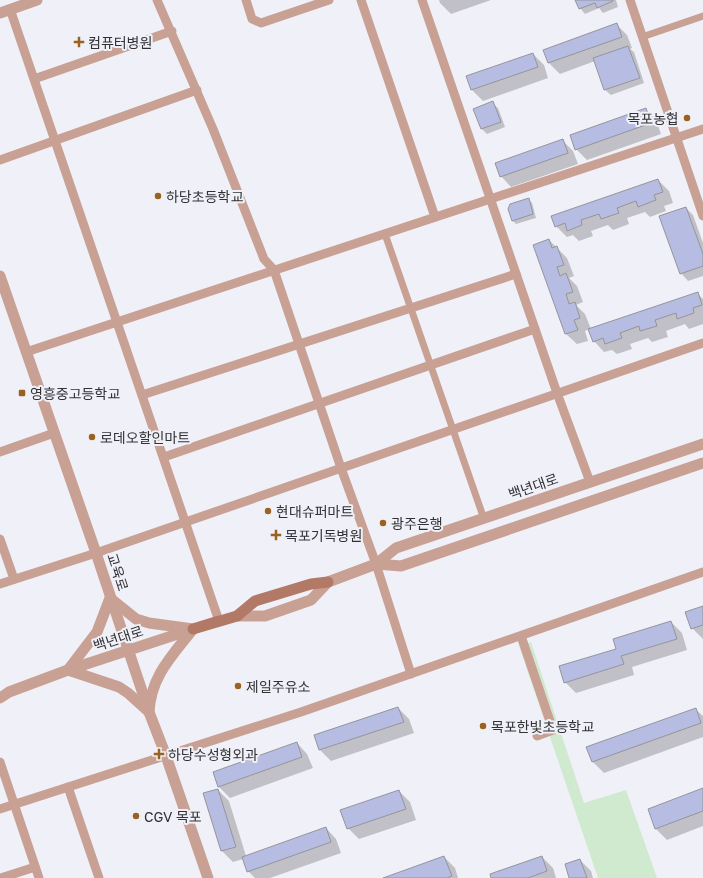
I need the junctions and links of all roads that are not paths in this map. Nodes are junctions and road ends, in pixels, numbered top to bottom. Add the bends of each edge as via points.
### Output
1 (37, 0) edge
2 (157, 0) edge
3 (246, 0) edge
4 (329, 0) edge
5 (362, 0) edge
6 (422, 0) edge
7 (630, 0) edge
8 (5, 11) edge
9 (703, 16) edge
10 (172, 31) junction
11 (642, 37) junction
12 (34, 79) junction
13 (197, 90) junction
14 (703, 129) edge
15 (676, 138) junction
16 (55, 141) junction
17 (0, 160) edge
18 (490, 199) junction
19 (703, 216) edge
20 (435, 217) junction
21 (385, 234) junction
22 (274, 270) junction
23 (516, 274) junction
24 (0, 276) edge
25 (410, 308) junction
26 (117, 322) junction
27 (535, 330) junction
28 (703, 343) edge
29 (299, 344) junction
30 (26, 352) junction
31 (430, 365) junction
32 (557, 393) junction
33 (142, 395) junction
34 (319, 404) junction
35 (453, 429) junction
36 (54, 433) junction
37 (703, 444) edge
38 (0, 452) edge
39 (164, 457) junction
40 (703, 463) edge
41 (341, 468) junction
42 (590, 482) junction
43 (484, 518) junction
44 (186, 522) junction
45 (0, 539) edge
46 (96, 553) junction
47 (376, 564) junction
48 (703, 572) edge
49 (14, 579) junction
50 (328, 582) junction
51 (0, 584) edge
52 (110, 598) junction
53 (237, 616) junction
54 (219, 621) junction
55 (193, 629) junction
56 (521, 636) junction
57 (128, 651) junction
58 (68, 670) junction
59 (411, 674) junction
60 (3, 694) edge
61 (149, 712) junction
62 (537, 736) dead end
63 (166, 756) junction
64 (0, 762) edge
65 (68, 788) junction
66 (15, 804) junction
67 (0, 809) edge
68 (35, 867) junction
69 (1, 878) edge
70 (39, 878) edge
71 (99, 878) edge
72 (208, 878) edge

1 - 8 street
2 - 10 street
3 - 4 street via 252,19 261,23
5 - 20 street
6 - 18 street
7 - 11 street
8 - 12 street
9 - 11 street
10 - 12 street
10 - 13 street
11 - 15 street
12 - 16 street
13 - 16 street
13 - 22 street via 264,259
14 - 15 street
15 - 18 street
15 - 19 street
16 - 17 street
16 - 26 street
18 - 20 street
18 - 23 street
20 - 21 street
21 - 22 street
21 - 25 street
22 - 26 street
22 - 29 street
23 - 25 street
23 - 27 street
24 - 30 street, 교육로
25 - 29 street
25 - 31 street
26 - 30 street
26 - 33 street
27 - 31 street
27 - 32 street
28 - 32 street
29 - 33 street
29 - 34 street
30 - 36 street, 교육로
31 - 34 street
31 - 35 street
32 - 35 street
32 - 42 street
33 - 39 street
34 - 39 street
34 - 41 street
35 - 41 street
35 - 43 street
36 - 38 street
36 - 46 street, 교육로
37 - 42 street, 백년대로
39 - 44 street
40 - 47 street, 백년대로 via 401,566
41 - 44 street
41 - 47 street
42 - 43 street, 백년대로
43 - 47 street, 백년대로 via 396,548
44 - 46 street
44 - 54 street
45 - 49 street
46 - 49 street
46 - 52 street, 교육로
47 - 50 street, 백년대로
47 - 59 street
48 - 56 street
49 - 51 street
50 - 53 main road, 백년대로 via 311,584 255,601
50 - 53 street, 백년대로 via 311,600 265,616
52 - 55 street via 136,619
52 - 57 street, 교육로
52 - 58 street via 97,632
53 - 54 main road, 백년대로
54 - 55 main road, 백년대로
55 - 57 street, 백년대로
55 - 61 street via 158,676
56 - 59 street
56 - 62 street via 553,730
57 - 58 street, 백년대로
57 - 61 street, 교육로
58 - 60 street, 백년대로
58 - 61 street via 119,687
59 - 63 street
61 - 63 street, 교육로
63 - 65 street
63 - 72 street, 교육로
64 - 66 street
65 - 66 street
65 - 71 street
66 - 67 street
66 - 68 street
68 - 69 street
68 - 70 street

